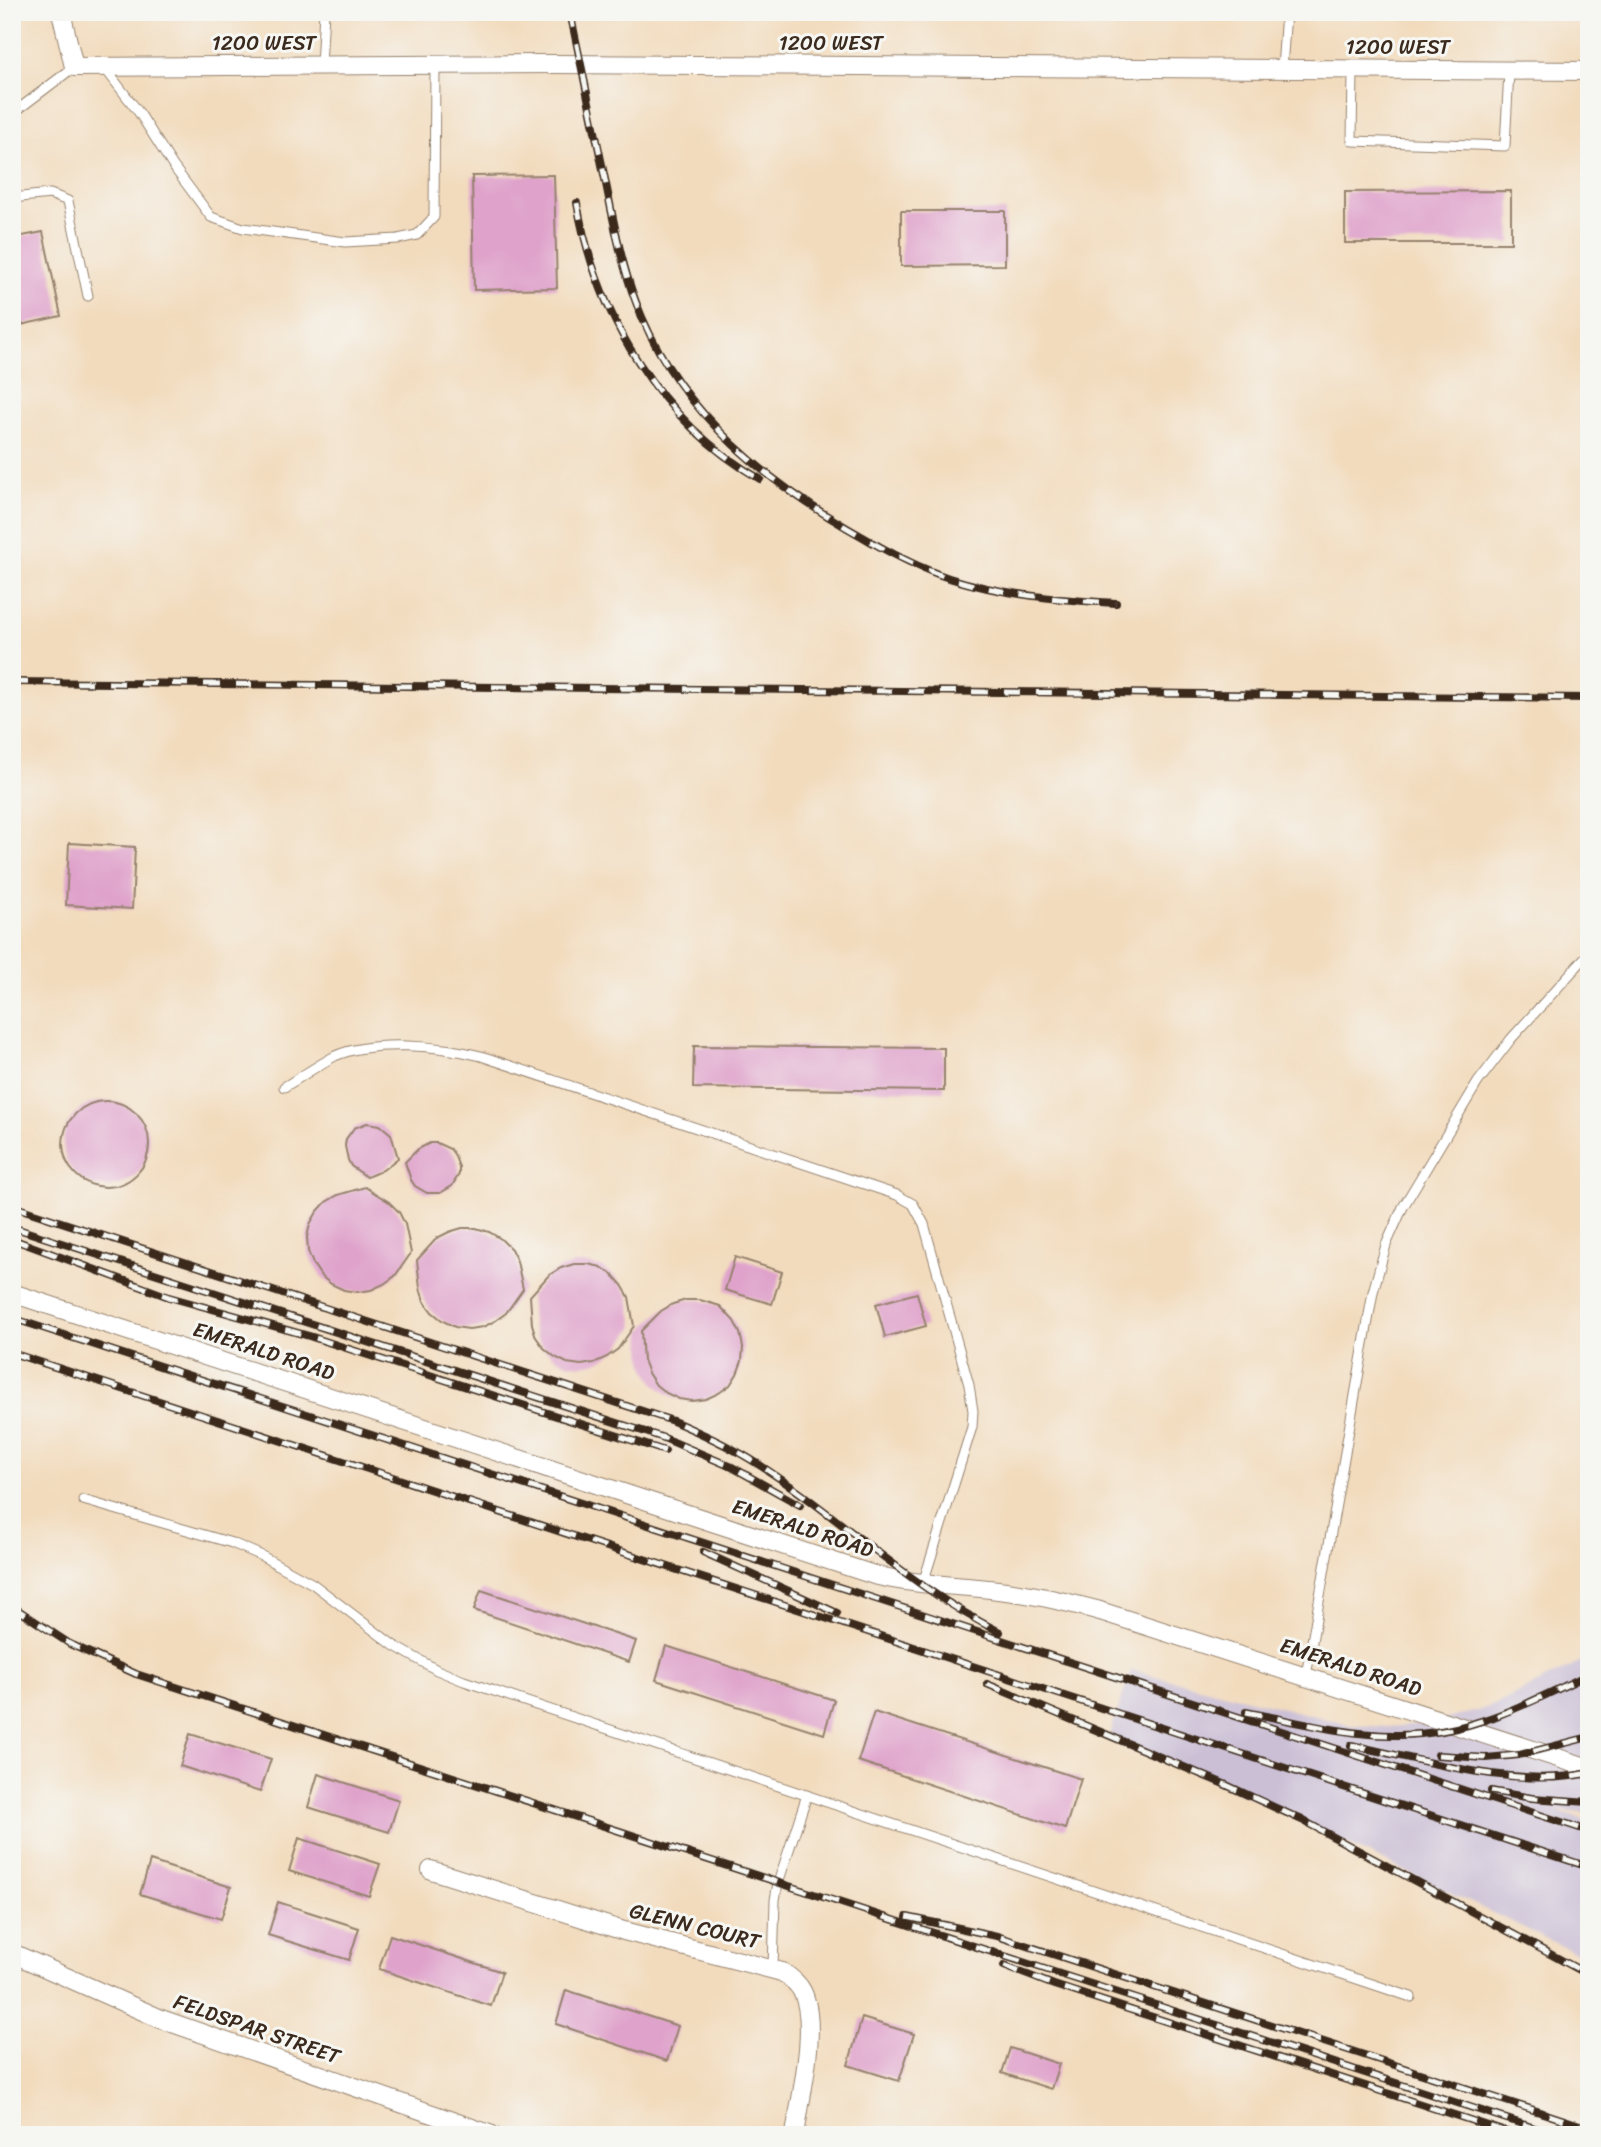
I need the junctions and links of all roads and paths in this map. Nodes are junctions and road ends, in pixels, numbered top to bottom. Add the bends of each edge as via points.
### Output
1 (61, 12) edge
2 (324, 12) edge
3 (1286, 12) edge
4 (321, 65) junction
5 (435, 65) junction
6 (104, 66) junction
7 (74, 67) junction
8 (1282, 69) junction
9 (1353, 70) junction
10 (1508, 71) junction
11 (1589, 71) edge
12 (12, 114) edge
13 (12, 198) edge
14 (89, 296) dead end
15 (1589, 953) edge
16 (284, 1087) dead end
17 (12, 1293) edge
18 (83, 1500) dead end
19 (922, 1585) junction
20 (1307, 1676) junction
21 (1589, 1768) edge
22 (807, 1795) junction
23 (431, 1870) dead end
24 (12, 1953) edge
25 (773, 1969) junction
26 (1411, 1997) dead end
27 (492, 2135) edge
28 (794, 2135) edge

1 - 7 street
2 - 4 lane
3 - 8 lane
4 - 5 street, 1200 WEST
4 - 6 street, 1200 WEST
5 - 6 lane via 434,217 417,235 345,242 243,229 211,217
5 - 8 street, 1200 WEST
6 - 7 street, 1200 WEST
7 - 12 lane
8 - 9 street, 1200 WEST
9 - 10 street, 1200 WEST
9 - 10 lane via 1352,141 1504,146
10 - 11 street, 1200 WEST
13 - 14 lane via 50,194 68,201
15 - 20 lane via 1478,1082 1403,1206 1386,1245 1373,1292
16 - 19 lane via 334,1057 359,1049 414,1046 457,1050 906,1198 922,1217 973,1411 968,1443
17 - 19 street, EMERALD ROAD via 874,1575
18 - 22 lane via 260,1555 313,1584 393,1646 464,1681
19 - 20 street, EMERALD ROAD via 1072,1603
20 - 21 street, EMERALD ROAD
22 - 25 lane via 778,1883
22 - 26 lane
23 - 25 street, GLENN COURT via 624,1931
24 - 27 street, FELDSPAR STREET via 161,2019
25 - 28 street, GLENN COURT via 794,1980 802,1991 808,2021

